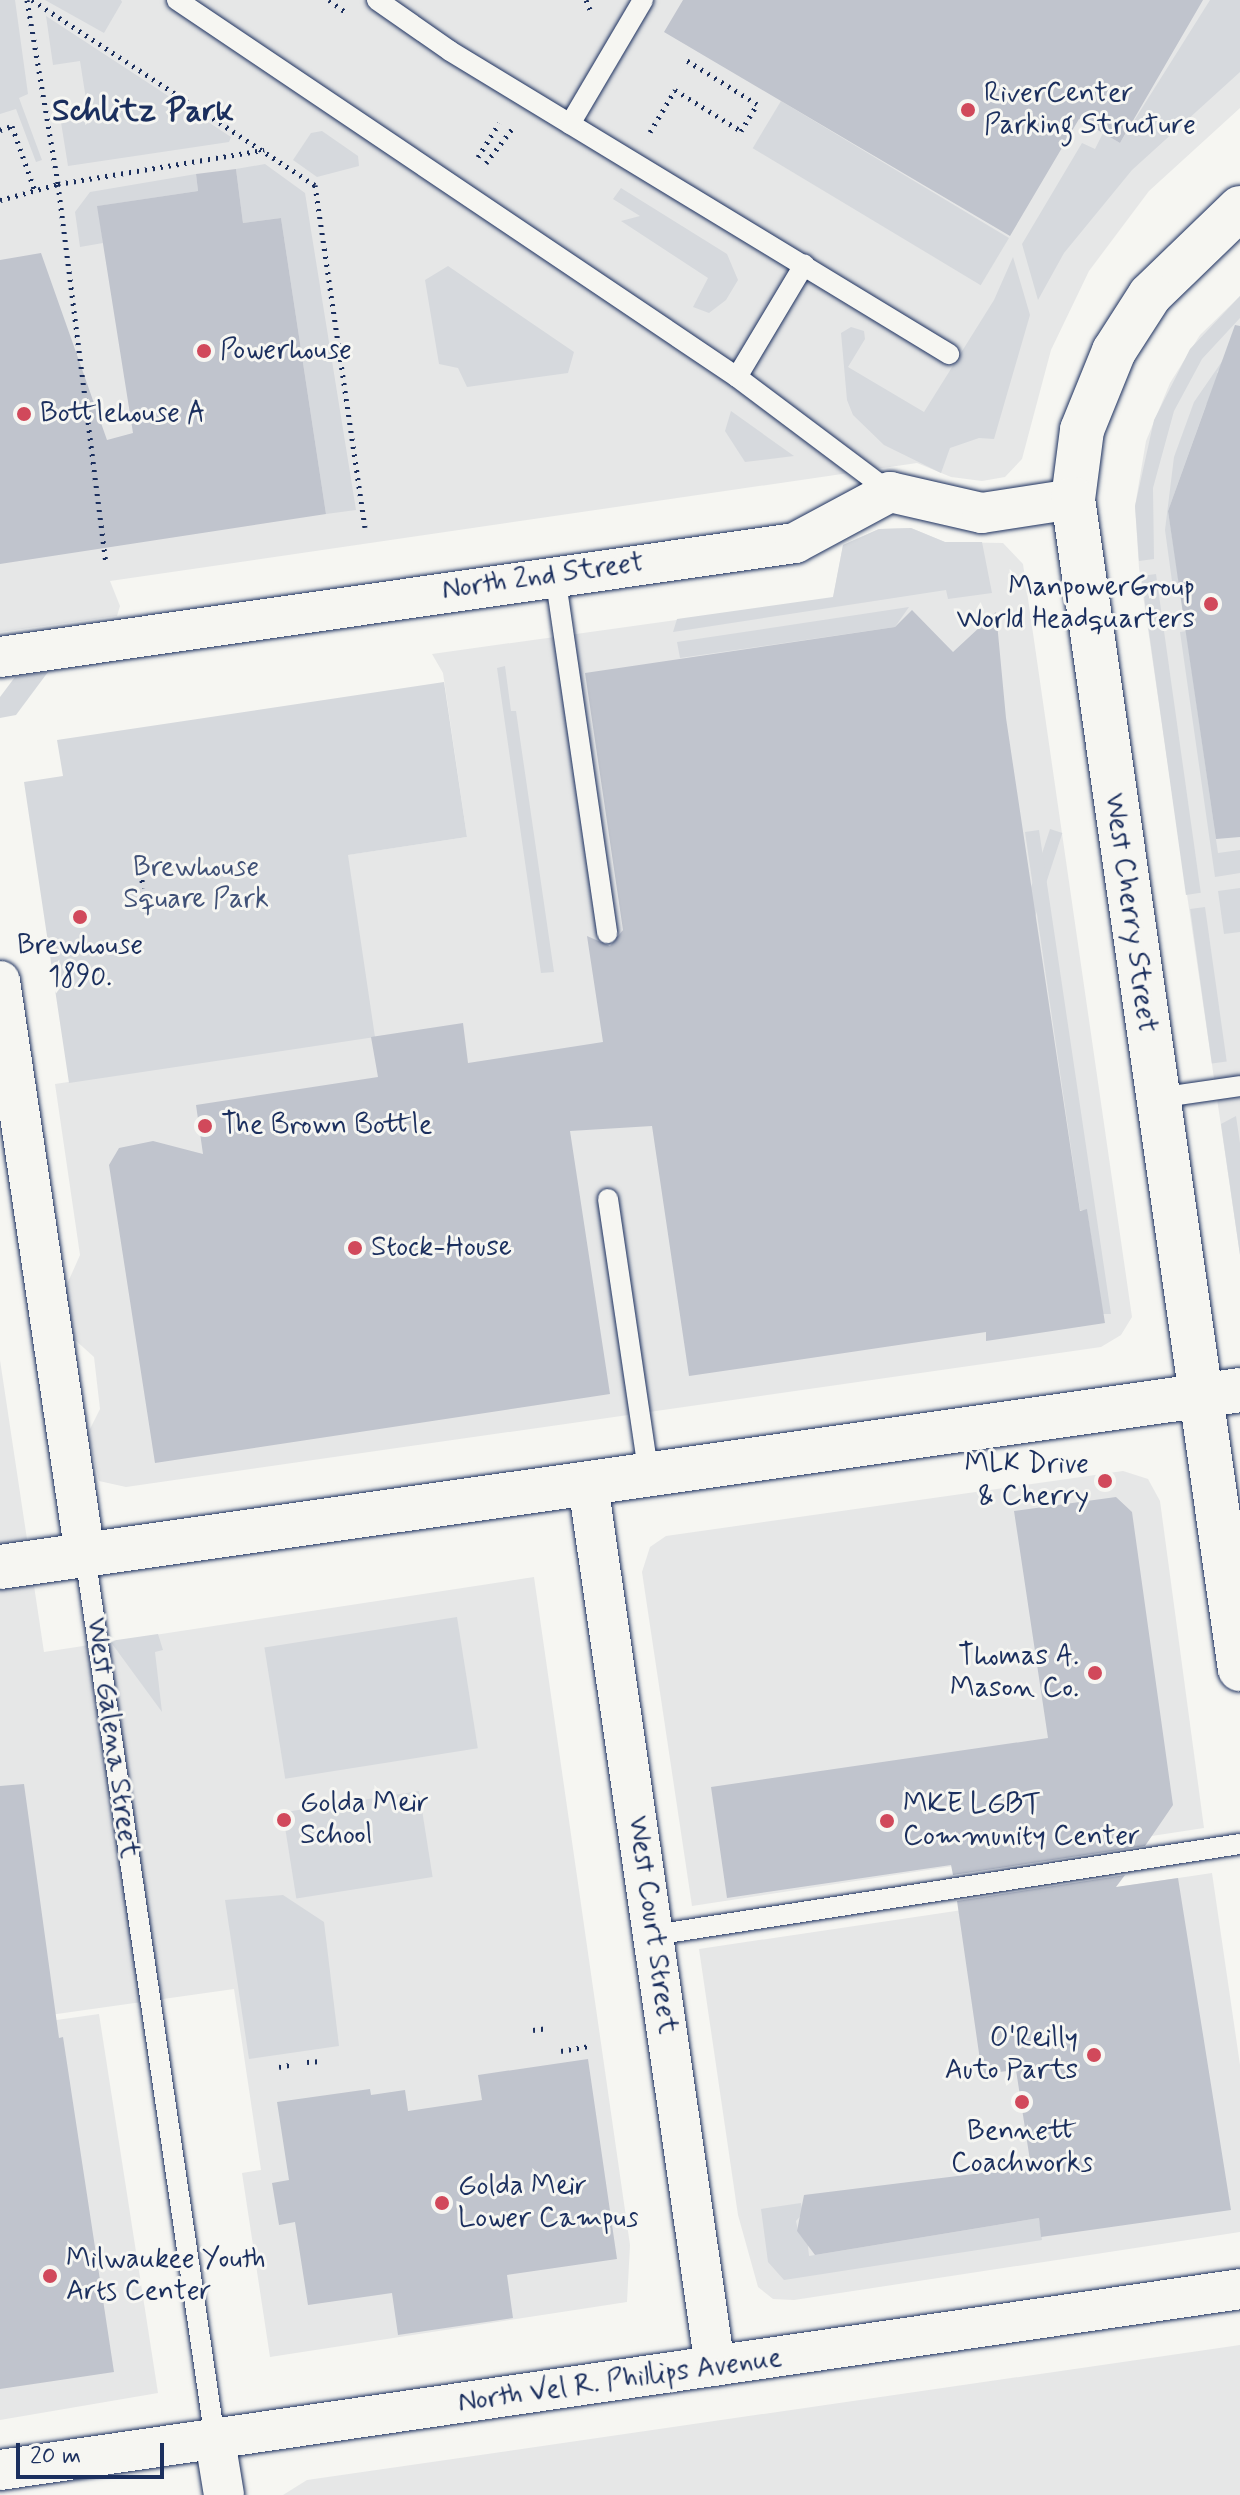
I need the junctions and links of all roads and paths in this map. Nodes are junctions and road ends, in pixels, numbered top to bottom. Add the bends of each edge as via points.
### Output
1 (30, 0) edge
2 (177, 0) edge
3 (377, 0) edge
4 (643, 0) edge
5 (686, 60) dead end
6 (570, 124) junction
7 (496, 128) dead end
8 (0, 130) edge
9 (524, 136) dead end
10 (647, 136) dead end
11 (264, 150) junction
12 (476, 156) dead end
13 (483, 161) dead end
14 (58, 184) junction
15 (35, 191) junction
16 (0, 200) edge
17 (1240, 208) edge
18 (804, 265) junction
19 (949, 354) dead end
20 (737, 377) junction
21 (890, 492) junction
22 (1073, 499) junction
23 (365, 527) dead end
24 (106, 564) dead end
25 (555, 575) junction
26 (0, 657) edge
27 (141, 872) dead end
28 (143, 888) dead end
29 (607, 933) dead end
30 (0, 981) edge
31 (1240, 1086) edge
32 (1158, 1098) junction
33 (608, 1199) dead end
34 (1220, 1393) edge
35 (649, 1475) junction
36 (588, 1484) junction
37 (85, 1555) junction
38 (0, 1567) edge
39 (1240, 1669) edge
40 (1240, 1844) edge
41 (654, 1935) junction
42 (548, 2028) dead end
43 (533, 2030) dead end
44 (589, 2046) dead end
45 (561, 2051) dead end
46 (322, 2061) dead end
47 (307, 2062) dead end
48 (294, 2064) dead end
49 (279, 2067) dead end
50 (1240, 2289) edge
51 (715, 2366) junction
52 (215, 2440) junction
53 (0, 2470) edge
54 (224, 2495) edge

1 - 11 path
1 - 14 path
2 - 20 lane
3 - 6 lane
4 - 6 lane
5 - 10 path via 757,104 741,131 675,90
6 - 18 lane
7 - 12 path
8 - 15 path via 12,126
9 - 13 path via 512,129 488,165
11 - 14 path
11 - 23 path via 315,185
14 - 15 path
14 - 24 path
15 - 16 path
17 - 22 street, West Cherry Street via 1155,289 1114,351 1082,430
18 - 19 lane
18 - 20 lane
20 - 21 lane
21 - 22 street via 982,513
21 - 25 street, North 2nd Street via 795,543
22 - 32 street, West Cherry Street
25 - 26 street, North 2nd Street
25 - 29 lane
27 - 28 path
30 - 37 street, West Galena Street
31 - 32 lane
32 - 34 street, West Cherry Street
33 - 35 lane
34 - 35 street
34 - 39 street, West Cherry Street
35 - 36 street
36 - 37 street
36 - 41 street, West Court Street
37 - 38 street
37 - 52 lane, West Galena Street
40 - 41 lane
41 - 51 street, West Court Street
42 - 43 path
44 - 45 path
46 - 47 path
48 - 49 path
50 - 51 street, North Vel R. Phillips Avenue
51 - 52 street, North Vel R. Phillips Avenue
52 - 53 street, North Vel R. Phillips Avenue
52 - 54 street, West Galena Street

